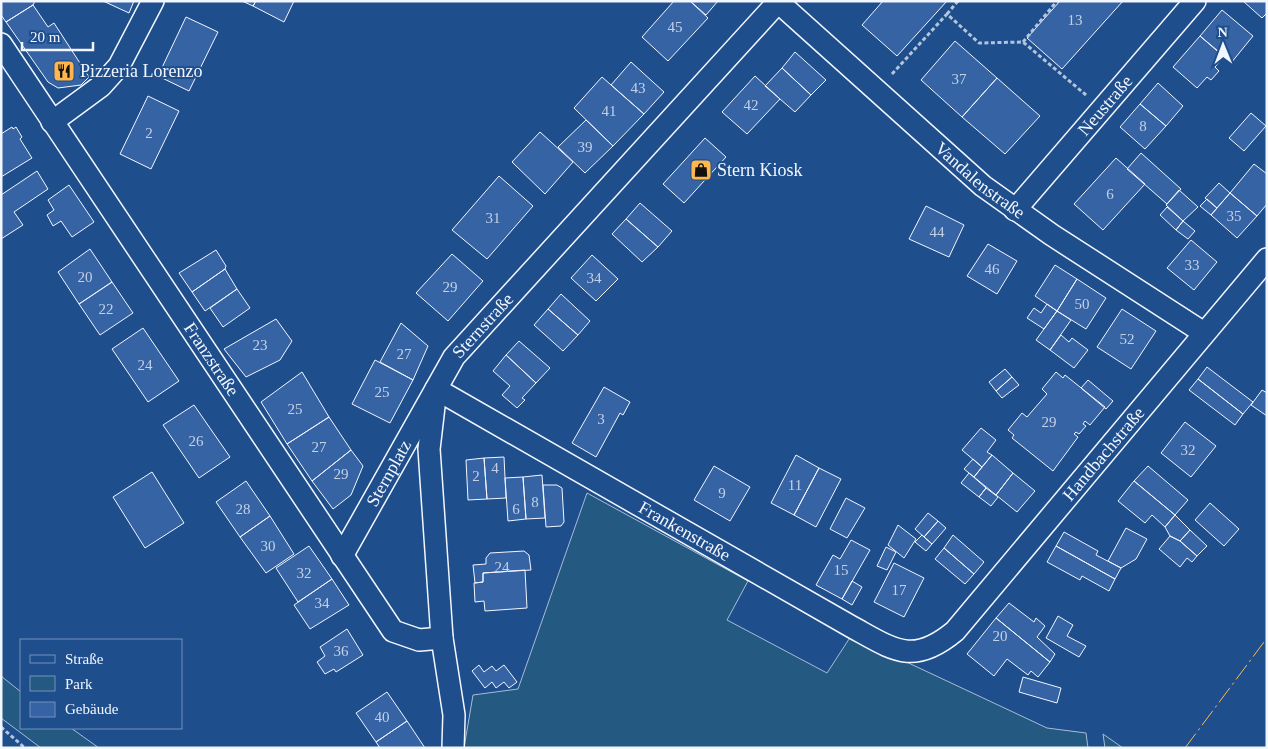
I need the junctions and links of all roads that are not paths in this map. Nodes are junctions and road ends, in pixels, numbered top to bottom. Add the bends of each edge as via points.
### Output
1 (153, 1) edge
2 (1195, 1) edge
3 (778, 2) edge
4 (1, 44) edge
5 (52, 122) junction
6 (1015, 210) junction
7 (1267, 259) edge
8 (1204, 333) junction
9 (436, 389) junction
10 (342, 556) junction
11 (442, 638) junction
12 (938, 646) joint
13 (453, 748) edge

1 - 5 street via 119,66 101,86
2 - 6 street, Neustraße
3 - 6 street, Vandalenstraße via 983,186
3 - 9 street, Sternstraße via 454,357
4 - 5 street, Franzstraße
5 - 10 street, Franzstraße
6 - 8 street, Vandalenstraße
7 - 8 street, Handbachstraße
8 - 12 street, Handbachstraße via 965,620
9 - 10 street, Sternplatz
9 - 11 street, Sternstraße via 429,449
9 - 12 street, Frankenstraße via 882,643 909,652
10 - 11 street, Franzstraße via 393,631 419,640
11 - 13 street, Sternstraße via 454,715

